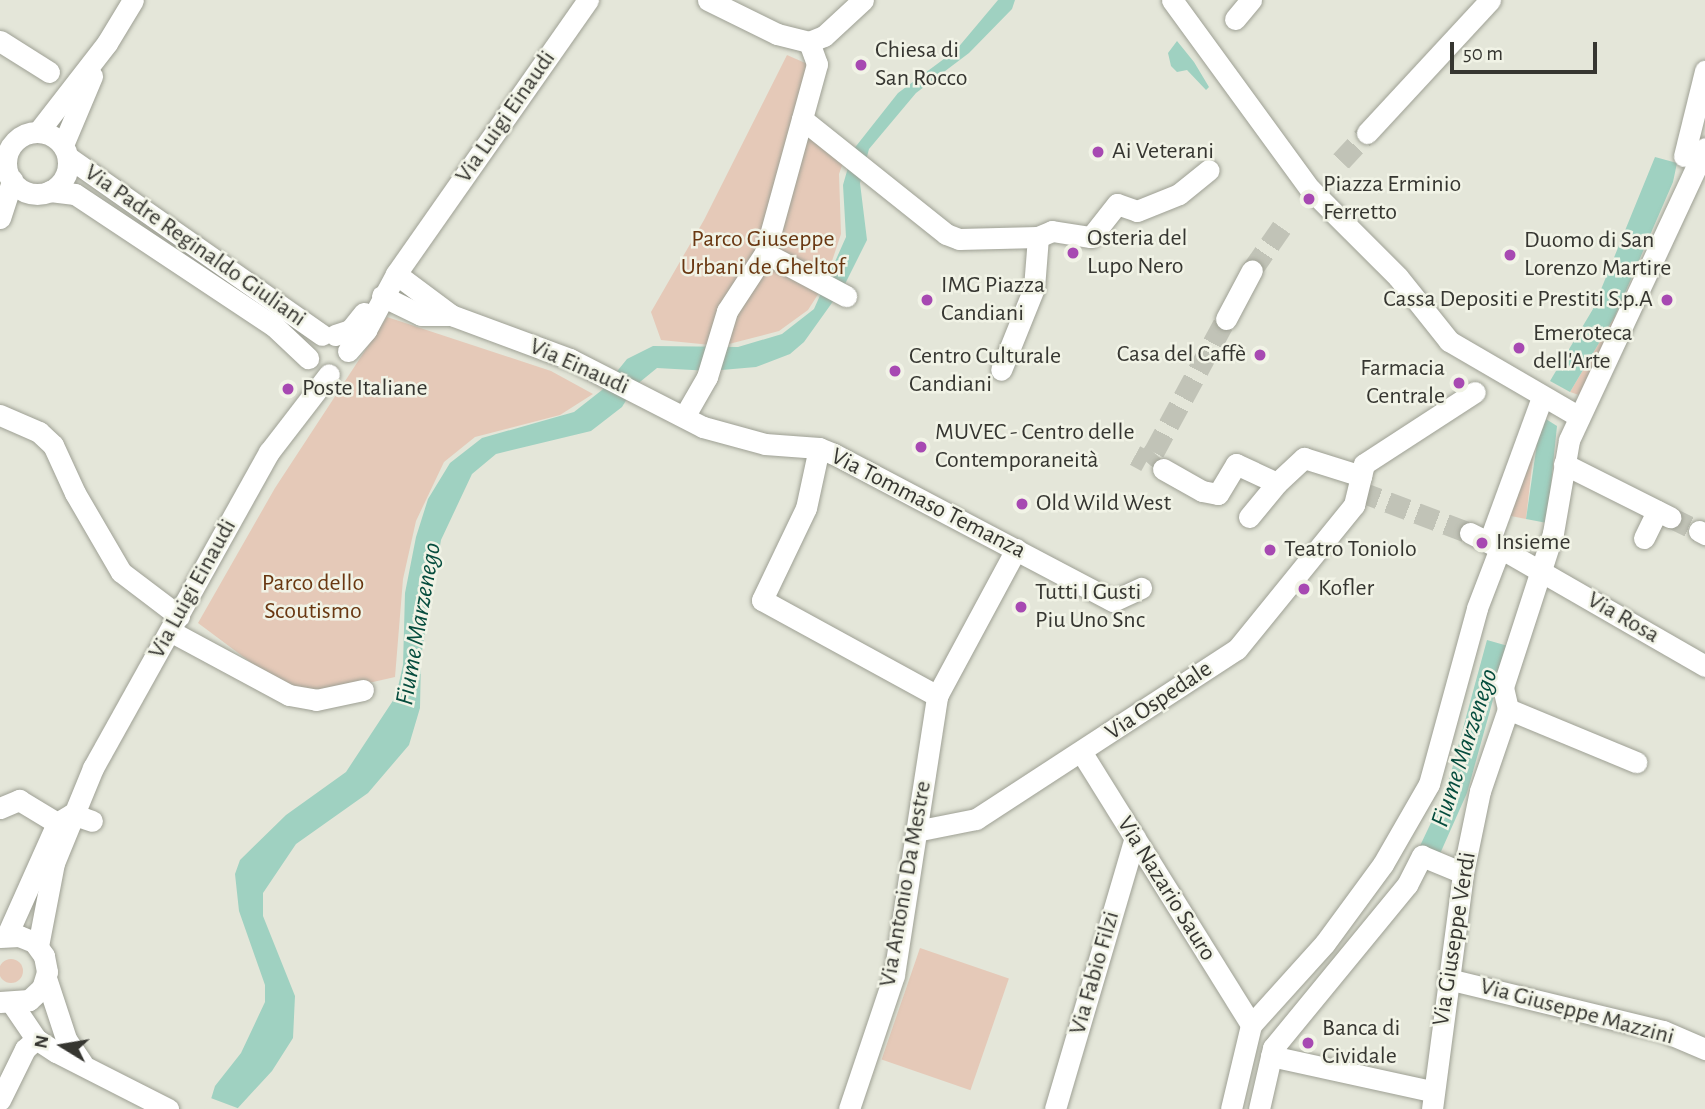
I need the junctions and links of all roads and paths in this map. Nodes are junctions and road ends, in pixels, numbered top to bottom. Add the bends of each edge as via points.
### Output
1 (133, 0) edge
2 (588, 0) edge
3 (708, 0) edge
4 (863, 0) edge
5 (1172, 0) edge
6 (1251, 0) edge
7 (1490, 0) edge
8 (1235, 19) dead end
9 (0, 41) edge
10 (809, 42) junction
11 (107, 43) junction
12 (49, 72) dead end
13 (1703, 79) edge
14 (1705, 110) edge
15 (802, 120) junction
16 (0, 131) edge
17 (33, 132) junction
18 (1367, 134) tunnel mouth
19 (1696, 147) edge
20 (66, 151) junction
21 (6, 169) edge
22 (1209, 170) dead end
23 (50, 191) junction
24 (0, 218) edge
25 (1038, 237) junction
26 (765, 253) junction
27 (1252, 270) tunnel mouth
28 (396, 274) junction
29 (846, 296) dead end
30 (380, 300) junction
31 (451, 316) junction
32 (1226, 319) tunnel mouth
33 (335, 340) junction
34 (308, 358) junction
35 (1000, 370) dead end
36 (329, 374) junction
37 (1475, 393) dead end
38 (1542, 397) junction
39 (0, 415) edge
40 (1578, 416) junction
41 (685, 417) junction
42 (819, 448) junction
43 (1564, 464) junction
44 (1163, 470) dead end
45 (1361, 476) junction
46 (1277, 483) junction
47 (1249, 517) dead end
48 (1644, 538) dead end
49 (1486, 541) junction
50 (1016, 549) junction
51 (1542, 571) junction
52 (1142, 588) dead end
53 (175, 623) junction
54 (1705, 666) edge
55 (363, 690) dead end
56 (937, 696) junction
57 (1508, 709) junction
58 (1085, 757) junction
59 (1636, 762) dead end
60 (0, 808) edge
61 (65, 819) junction
62 (92, 821) dead end
63 (916, 831) junction
64 (1135, 838) junction
65 (1398, 841) junction
66 (1422, 856) junction
67 (1463, 873) junction
68 (4, 936) edge
69 (38, 946) junction
70 (46, 978) junction
71 (1448, 979) junction
72 (6, 1004) edge
73 (1251, 1025) junction
74 (36, 1039) junction
75 (1705, 1049) edge
76 (1270, 1055) junction
77 (83, 1064) junction
78 (0, 1100) edge
79 (1432, 1100) edge
80 (168, 1109) edge
81 (849, 1109) edge
82 (1055, 1109) edge
83 (1231, 1109) edge
84 (1259, 1109) edge

1 - 11 street
2 - 28 street, Via Luigi Einaudi
3 - 10 street via 776,34
4 - 10 street via 824,36
5 - 38 street via 1310,189 1398,276 1449,341
6 - 8 street
7 - 18 street
9 - 12 street
10 - 15 street via 817,64
11 - 17 street
11 - 20 street
13 - 14 street
13 - 19 street, Via Giuseppe Verdi
15 - 25 street via 946,234 959,239
15 - 26 street
16 - 17 street
17 - 20 street
17 - 21 street via 12,144
19 - 40 street, Via Giuseppe Verdi via 1677,201
20 - 23 street via 65,177
20 - 33 street, Via Padre Reginaldo Giuliani
21 - 23 street via 27,192
21 - 24 street
22 - 25 street via 1179,194 1137,211 1117,204 1091,237 1052,231
23 - 34 street, Via Padre Reginaldo Giuliani via 68,191 83,199 274,326
25 - 35 street via 1034,288
26 - 29 street
26 - 41 street via 727,312 707,377
27 - 32 street
28 - 30 street, Via Luigi Einaudi
28 - 31 street
30 - 31 street via 421,315
30 - 33 street, Via Luigi Einaudi
31 - 41 street, Via Einaudi via 584,366
33 - 34 street via 312,341
33 - 36 street via 341,369
34 - 36 street via 315,370
36 - 53 street, Via Luigi Einaudi via 269,452
37 - 45 street via 1364,464
38 - 40 street
38 - 49 street
39 - 53 street via 39,432 53,444 75,493 121,572
40 - 43 street, Via Giuseppe Verdi
41 - 42 street, Via Tommaso Temanza via 765,443
42 - 50 street, Via Tommaso Temanza
42 - 56 street via 806,508 762,600
43 - 48 street via 1664,514
43 - 51 street, Via Giuseppe Verdi
44 - 46 street via 1202,491 1218,494 1236,464
45 - 46 street via 1304,458
45 - 58 street, Via Ospedale via 1354,505 1237,649
46 - 47 street
49 - 51 street, Via Rosa
49 - 65 street via 1478,608 1429,784
50 - 52 street, Via Tommaso Temanza via 1113,601
50 - 56 street
51 - 54 street, Via Rosa
51 - 57 street, Via Giuseppe Verdi via 1503,687
53 - 55 street via 289,695 316,700
53 - 61 street, Via Luigi Einaudi
56 - 63 street, Via Antonio Da Mestre
57 - 59 street
57 - 67 street, Via Giuseppe Verdi via 1480,791
58 - 63 street, Via Ospedale via 976,819
58 - 64 street, Via Nazario Sauro
60 - 61 street via 19,800
61 - 62 street
61 - 68 street, Via Luigi Einaudi
61 - 69 street, Via Luigi Einaudi via 46,890
63 - 81 street, Via Antonio Da Mestre via 894,975
64 - 73 street, Via Nazario Sauro
64 - 82 street, Via Fabio Filzi
65 - 66 street
65 - 73 street via 1325,943
66 - 67 street
66 - 76 street via 1407,885
67 - 71 street, Via Giuseppe Verdi
68 - 69 street via 24,937
69 - 70 street via 46,961
70 - 72 street via 34,997
70 - 77 street via 66,1040
71 - 75 street, Via Giuseppe Mazzini via 1663,1031
71 - 79 street, Via Giuseppe Verdi
72 - 74 street
73 - 83 street
74 - 77 street
74 - 78 street via 25,1049
76 - 79 street
76 - 84 street
77 - 80 street

